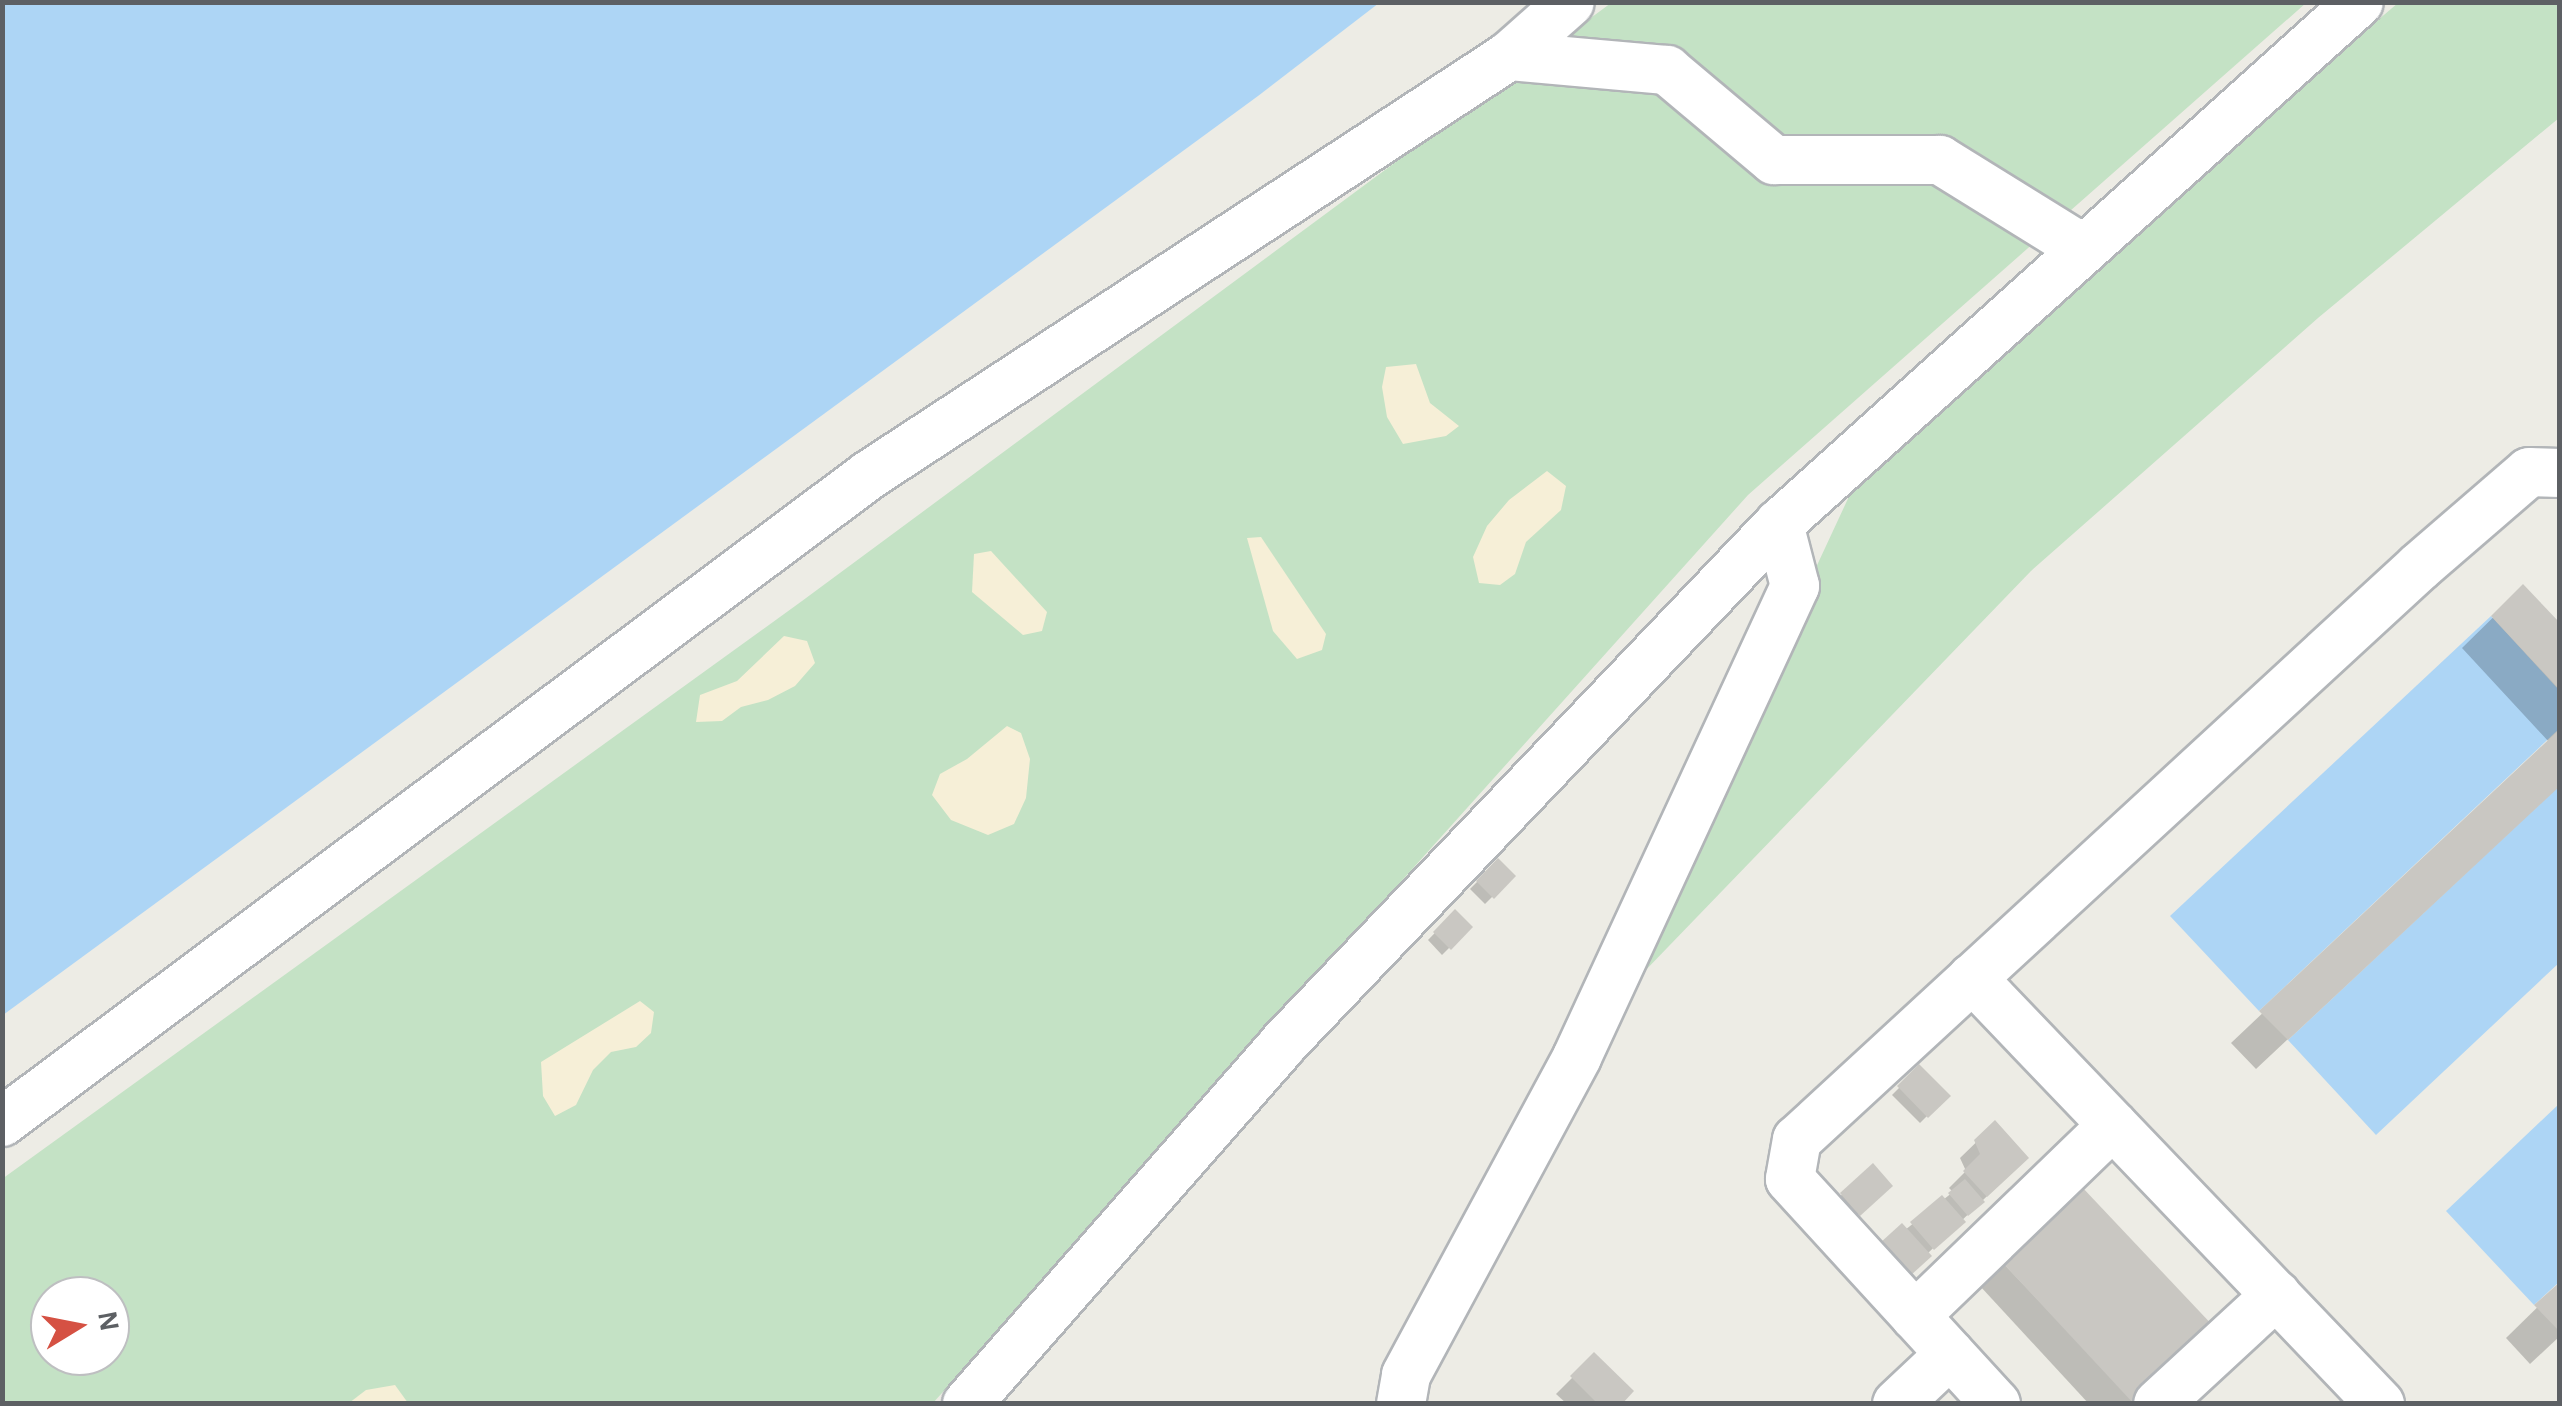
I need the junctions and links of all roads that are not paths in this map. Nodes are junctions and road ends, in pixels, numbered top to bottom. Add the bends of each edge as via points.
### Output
1 (1570, 2) edge
2 (2359, 2) edge
3 (1509, 56) junction
4 (2082, 248) junction
5 (2560, 473) edge
6 (1779, 524) junction
7 (1972, 978) junction
8 (2, 1122) edge
9 (2113, 1125) junction
10 (2276, 1295) junction
11 (1915, 1316) junction
12 (1950, 1354) junction
13 (967, 1404) edge
14 (1401, 1404) edge
15 (1896, 1404) edge
16 (1996, 1404) edge
17 (2158, 1404) edge
18 (2380, 1404) edge

1 - 3 street
2 - 4 street
3 - 4 street via 1666,70 1774,160 1940,160
3 - 8 street via 869,475
4 - 6 street
5 - 7 street via 2528,472
6 - 13 street via 1280,1046
6 - 14 street via 1795,586 1577,1057 1406,1375
7 - 9 street
7 - 11 street via 1797,1140 1790,1179
9 - 10 street
9 - 11 street
10 - 17 street
10 - 18 street
11 - 12 street
12 - 15 street
12 - 16 street

